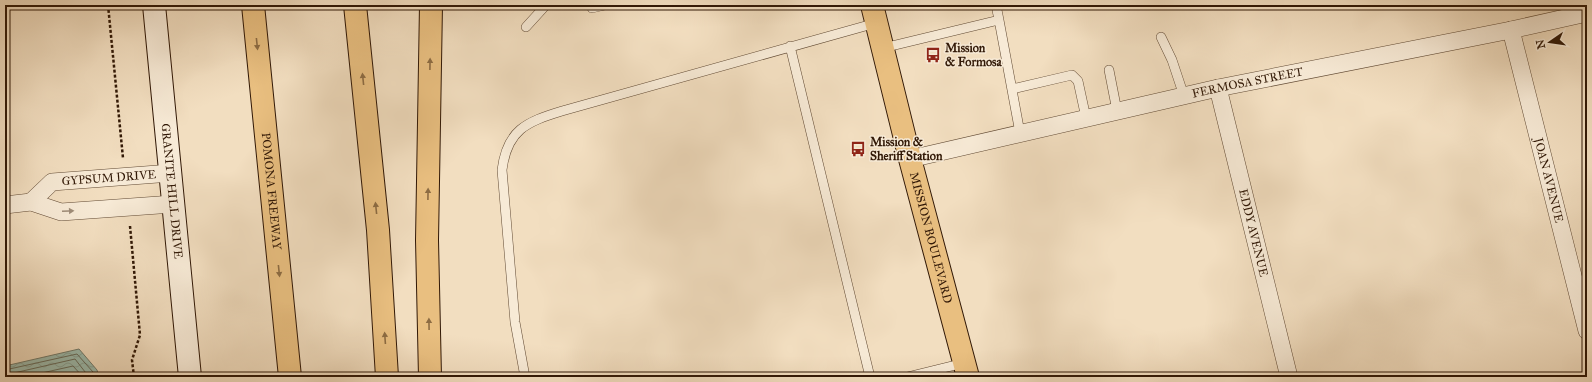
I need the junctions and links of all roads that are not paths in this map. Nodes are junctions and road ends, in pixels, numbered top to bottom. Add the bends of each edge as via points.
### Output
1 (154, 5) edge
2 (253, 5) edge
3 (355, 5) edge
4 (432, 5) edge
5 (546, 5) edge
6 (591, 5) edge
7 (605, 5) edge
8 (996, 5) edge
9 (1587, 13) edge
10 (875, 14) edge
11 (999, 20) junction
12 (526, 27) dead end
13 (1511, 30) junction
14 (1161, 37) dead end
15 (790, 46) junction
16 (883, 48) junction
17 (1109, 70) dead end
18 (1012, 88) junction
19 (1218, 88) junction
20 (1184, 96) junction
21 (1117, 111) junction
22 (1086, 118) junction
23 (1020, 133) junction
24 (910, 159) junction
25 (171, 173) junction
26 (30, 202) junction
27 (173, 204) junction
28 (5, 206) edge
29 (1587, 331) edge
30 (966, 370) edge
31 (190, 377) edge
32 (290, 377) edge
33 (387, 377) edge
34 (430, 377) edge
35 (525, 377) edge
36 (870, 377) edge
37 (907, 377) edge
38 (1289, 377) edge

1 - 25 street, GRANITE HILL DRIVE
2 -> 32 main road, POMONA FREEWAY
33 -> 3 main road via 378,230
34 -> 4 main road via 427,240
5 - 12 lane
6 - 7 lane via 592,8
8 - 11 lane
9 - 13 street, FERMOSA STREET
10 - 15 lane
10 - 16 main road, MISSION BOULEVARD
11 - 16 lane
11 - 18 lane
13 - 19 street, FERMOSA STREET
13 - 29 street, JOAN AVENUE
14 - 20 lane
15 - 35 lane via 542,117 514,135 503,159 502,170 515,322
15 - 36 lane
16 - 24 main road, MISSION BOULEVARD
17 - 21 lane
18 - 22 lane via 1072,75 1078,81
18 - 23 lane
19 - 20 street, FERMOSA STREET
19 - 38 street, EDDY AVENUE
20 - 21 street, FERMOSA STREET
21 - 22 street, FERMOSA STREET
22 - 23 street, FERMOSA STREET
23 - 24 street, FERMOSA STREET
24 - 30 main road, MISSION BOULEVARD
25 - 26 street, GYPSUM DRIVE via 52,182
25 - 27 street, GRANITE HILL DRIVE
26 -> 27 street via 61,212
26 - 28 street
27 - 31 street, GRANITE HILL DRIVE
30 - 37 lane

